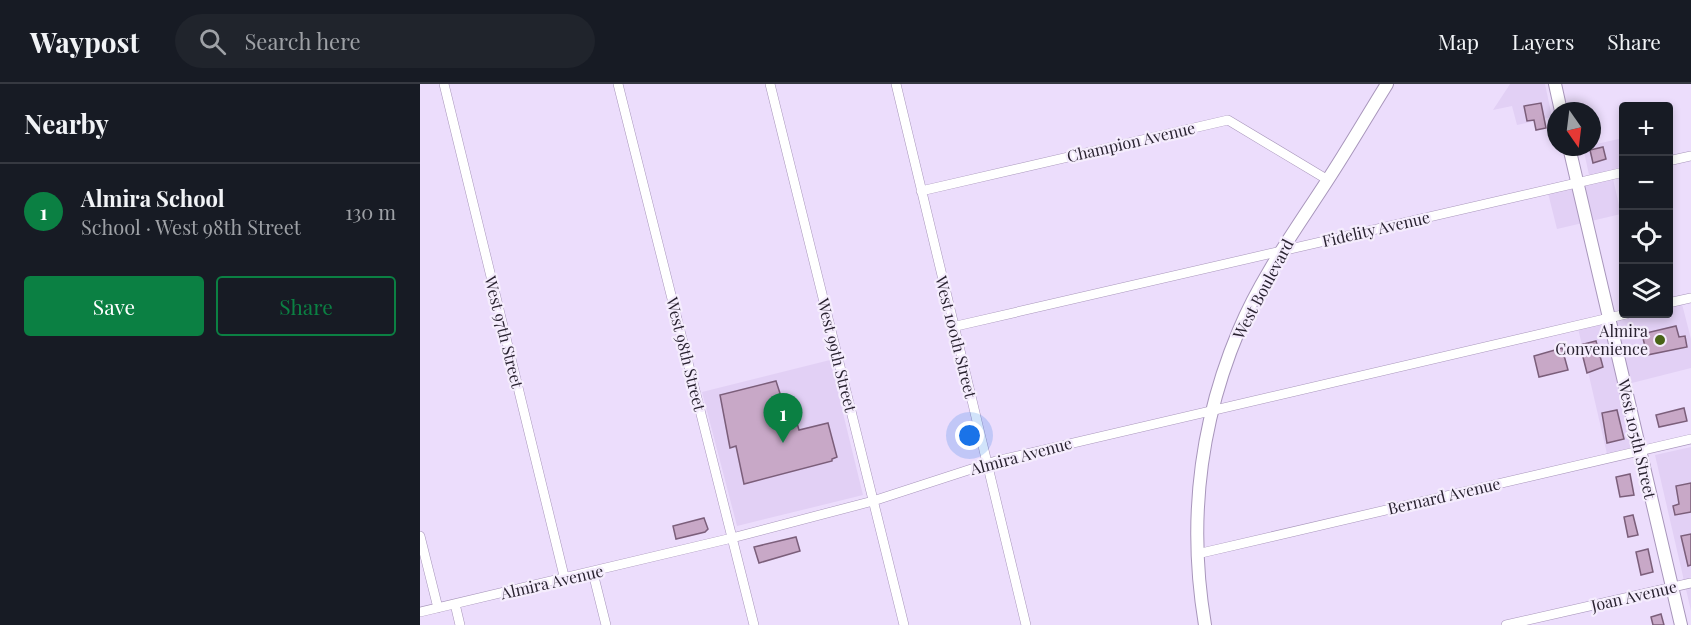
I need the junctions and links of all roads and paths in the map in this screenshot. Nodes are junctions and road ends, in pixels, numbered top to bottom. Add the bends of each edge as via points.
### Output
1 (444, 84) edge
2 (618, 84) edge
3 (770, 84) edge
4 (896, 84) edge
5 (1387, 84) edge
6 (1555, 84) edge
7 (1559, 102) edge
8 (1571, 156) edge
9 (1691, 156) edge
10 (1673, 160) edge
11 (1619, 173) edge
12 (1328, 180) junction
13 (1577, 183) junction
14 (921, 191) junction
15 (1281, 251) junction
16 (1691, 298) edge
17 (1673, 302) edge
18 (1619, 316) edge
19 (1608, 318) junction
20 (952, 327) junction
21 (1213, 410) junction
22 (1691, 439) edge
23 (1639, 450) junction
24 (987, 463) junction
25 (873, 501) junction
26 (420, 536) edge
27 (732, 538) junction
28 (1197, 554) junction
29 (593, 573) junction
30 (565, 580) junction
31 (1691, 583) edge
32 (1672, 587) junction
33 (455, 604) junction
34 (438, 608) junction
35 (420, 612) edge
36 (460, 625) edge
37 (606, 625) edge
38 (754, 625) edge
39 (904, 625) edge
40 (1026, 625) edge
41 (1205, 625) edge
42 (1506, 625) edge
43 (1681, 625) edge

1 - 30 street, West 97th Street
2 - 27 street, West 98th Street
3 - 25 street, West 99th Street
4 - 14 street, West 100th Street
5 - 12 street, West Boulevard
6 - 7 street
8 - 13 street, West 105th Street
9 - 10 street
11 - 13 street, Fidelity Avenue
12 - 14 street, Champion Avenue via 1228,120
12 - 15 street, West Boulevard
13 - 15 street, Fidelity Avenue
13 - 19 street, West 105th Street
14 - 20 street, West 100th Street
15 - 20 street, Fidelity Avenue
15 - 21 street, West Boulevard via 1239,329
16 - 17 street
18 - 19 street, Almira Avenue
19 - 21 street, Almira Avenue
19 - 23 street, West 105th Street
20 - 24 street, West 100th Street
21 - 24 street, Almira Avenue
21 - 28 street, West Boulevard via 1200,466
22 - 23 street, Bernard Avenue
23 - 28 street, Bernard Avenue
23 - 32 street, West 105th Street
24 - 25 street, Almira Avenue
24 - 40 street, West 100th Street
25 - 27 street, Almira Avenue
25 - 39 street, West 99th Street
26 - 34 street
27 - 29 street, Almira Avenue
27 - 38 street, West 98th Street
28 - 41 street, West Boulevard
29 - 30 street, Almira Avenue
29 - 37 street
30 - 33 street, Almira Avenue
31 - 32 street, Joan Avenue
32 - 42 street, Joan Avenue
32 - 43 street, West 105th Street
33 - 34 street, Almira Avenue
33 - 36 street
34 - 35 street, Almira Avenue

